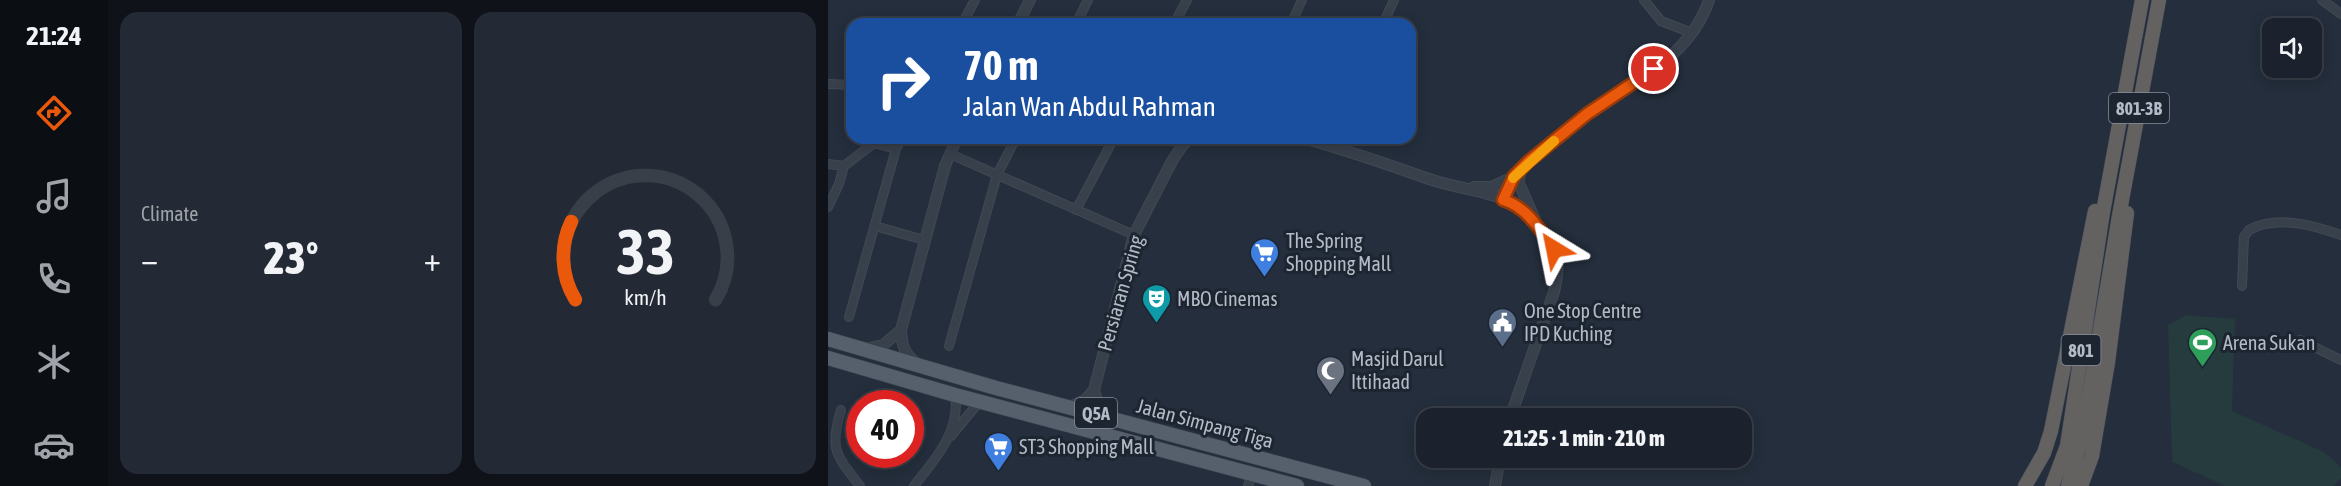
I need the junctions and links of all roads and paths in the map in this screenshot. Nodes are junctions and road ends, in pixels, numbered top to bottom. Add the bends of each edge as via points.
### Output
1 (975, 0) edge
2 (1030, 0) edge
3 (1088, 0) edge
4 (1187, 0) edge
5 (1302, 0) edge
6 (1394, 0) edge
7 (1644, 0) edge
8 (1709, 0) edge
9 (2142, 0) edge
10 (2159, 0) edge
11 (2322, 0) edge
12 (2341, 14) edge
13 (965, 18) edge
14 (1021, 18) edge
15 (1079, 18) edge
16 (1177, 18) edge
17 (1294, 18) edge
18 (1386, 18) edge
19 (1692, 33) junction
20 (828, 84) edge
21 (846, 85) edge
22 (870, 144) edge
23 (883, 144) edge
24 (898, 144) edge
25 (954, 144) edge
26 (1013, 144) edge
27 (1111, 144) edge
28 (1184, 144) edge
29 (1343, 144) edge
30 (896, 148) junction
31 (950, 154) junction
32 (828, 164) edge
33 (844, 166) junction
34 (1522, 168) junction
35 (2110, 173) junction
36 (997, 175) junction
37 (1514, 176) junction
38 (2125, 181) junction
39 (1459, 187) junction
40 (1503, 200) junction
41 (828, 207) edge
42 (1076, 210) junction
43 (2119, 216) joint
44 (875, 226) junction
45 (1537, 226) junction
46 (1134, 235) junction
47 (2341, 235) edge
48 (924, 240) junction
49 (2242, 286) dead end
50 (849, 317) dead end
51 (901, 330) junction
52 (828, 339) edge
53 (2300, 340) dead end
54 (949, 346) dead end
55 (864, 349) junction
56 (828, 358) edge
57 (2341, 360) edge
58 (916, 363) junction
59 (1094, 390) junction
60 (955, 395) junction
61 (980, 401) junction
62 (1070, 407) junction
63 (1513, 408) edge
64 (841, 410) dead end
65 (1113, 418) junction
66 (948, 439) junction
67 (1497, 468) edge
68 (1250, 480) edge
69 (1493, 484) edge
70 (860, 486) edge
71 (914, 486) edge
72 (1297, 486) edge
73 (1364, 486) edge
74 (2025, 486) edge
75 (2052, 486) edge
76 (2068, 486) edge
77 (2081, 486) edge

1 - 13 street
2 - 14 street
3 - 15 street
4 - 16 street
5 - 17 street
6 - 18 street
7 - 19 street via 1661,21
8 - 19 street
9 - 35 highway
10 - 38 highway, 801-3B
11 - 12 street
19 - 34 street via 1668,60 1587,114
20 - 21 street
22 - 33 street
23 - 30 street
24 - 30 street
25 - 31 street
26 - 36 street
27 - 42 street
28 - 46 street, Persiaran Spring
29 - 39 street via 1434,181
30 - 44 street
31 - 36 street
31 - 48 street
32 - 33 street
33 - 41 street
34 - 37 street
34 - 45 street via 1518,181
35 - 74 highway via 2093,216 2051,431 2035,473
35 - 75 highway, 801 via 2067,446
36 - 42 street
36 - 54 street
37 - 39 street via 1492,187
37 - 40 street
38 - 43 highway, 801-3B
38 - 77 highway via 2128,217 2108,362 2092,456
39 - 40 street
40 - 45 street
42 - 46 street
43 - 76 highway, 801 via 2082,438
44 - 48 street
44 - 50 street
45 - 63 street via 1554,249 1557,277
46 - 59 street, Persiaran Spring
47 - 49 street via 2293,223 2270,223 2249,230 2244,237
48 - 51 street
51 - 55 street via 883,345
51 - 58 street via 902,346
52 - 55 main road, Jalan Simpang Tiga / Q5A
53 - 57 street
55 - 58 main road, Jalan Simpang Tiga / Q5A
56 - 60 main road, Jalan Simpang Tiga
58 - 62 main road, Jalan Simpang Tiga / Q5A
59 - 62 street
59 - 65 street
60 - 61 main road, Jalan Simpang Tiga
60 - 66 street via 957,405
61 - 66 street
61 - 68 main road, Jalan Simpang Tiga
62 - 65 main road, Jalan Simpang Tiga / Q5A
64 - 70 street via 834,443 838,456
65 - 73 main road, Jalan Simpang Tiga / Q5A
66 - 71 street
67 - 69 street
68 - 72 main road, Jalan Simpang Tiga

